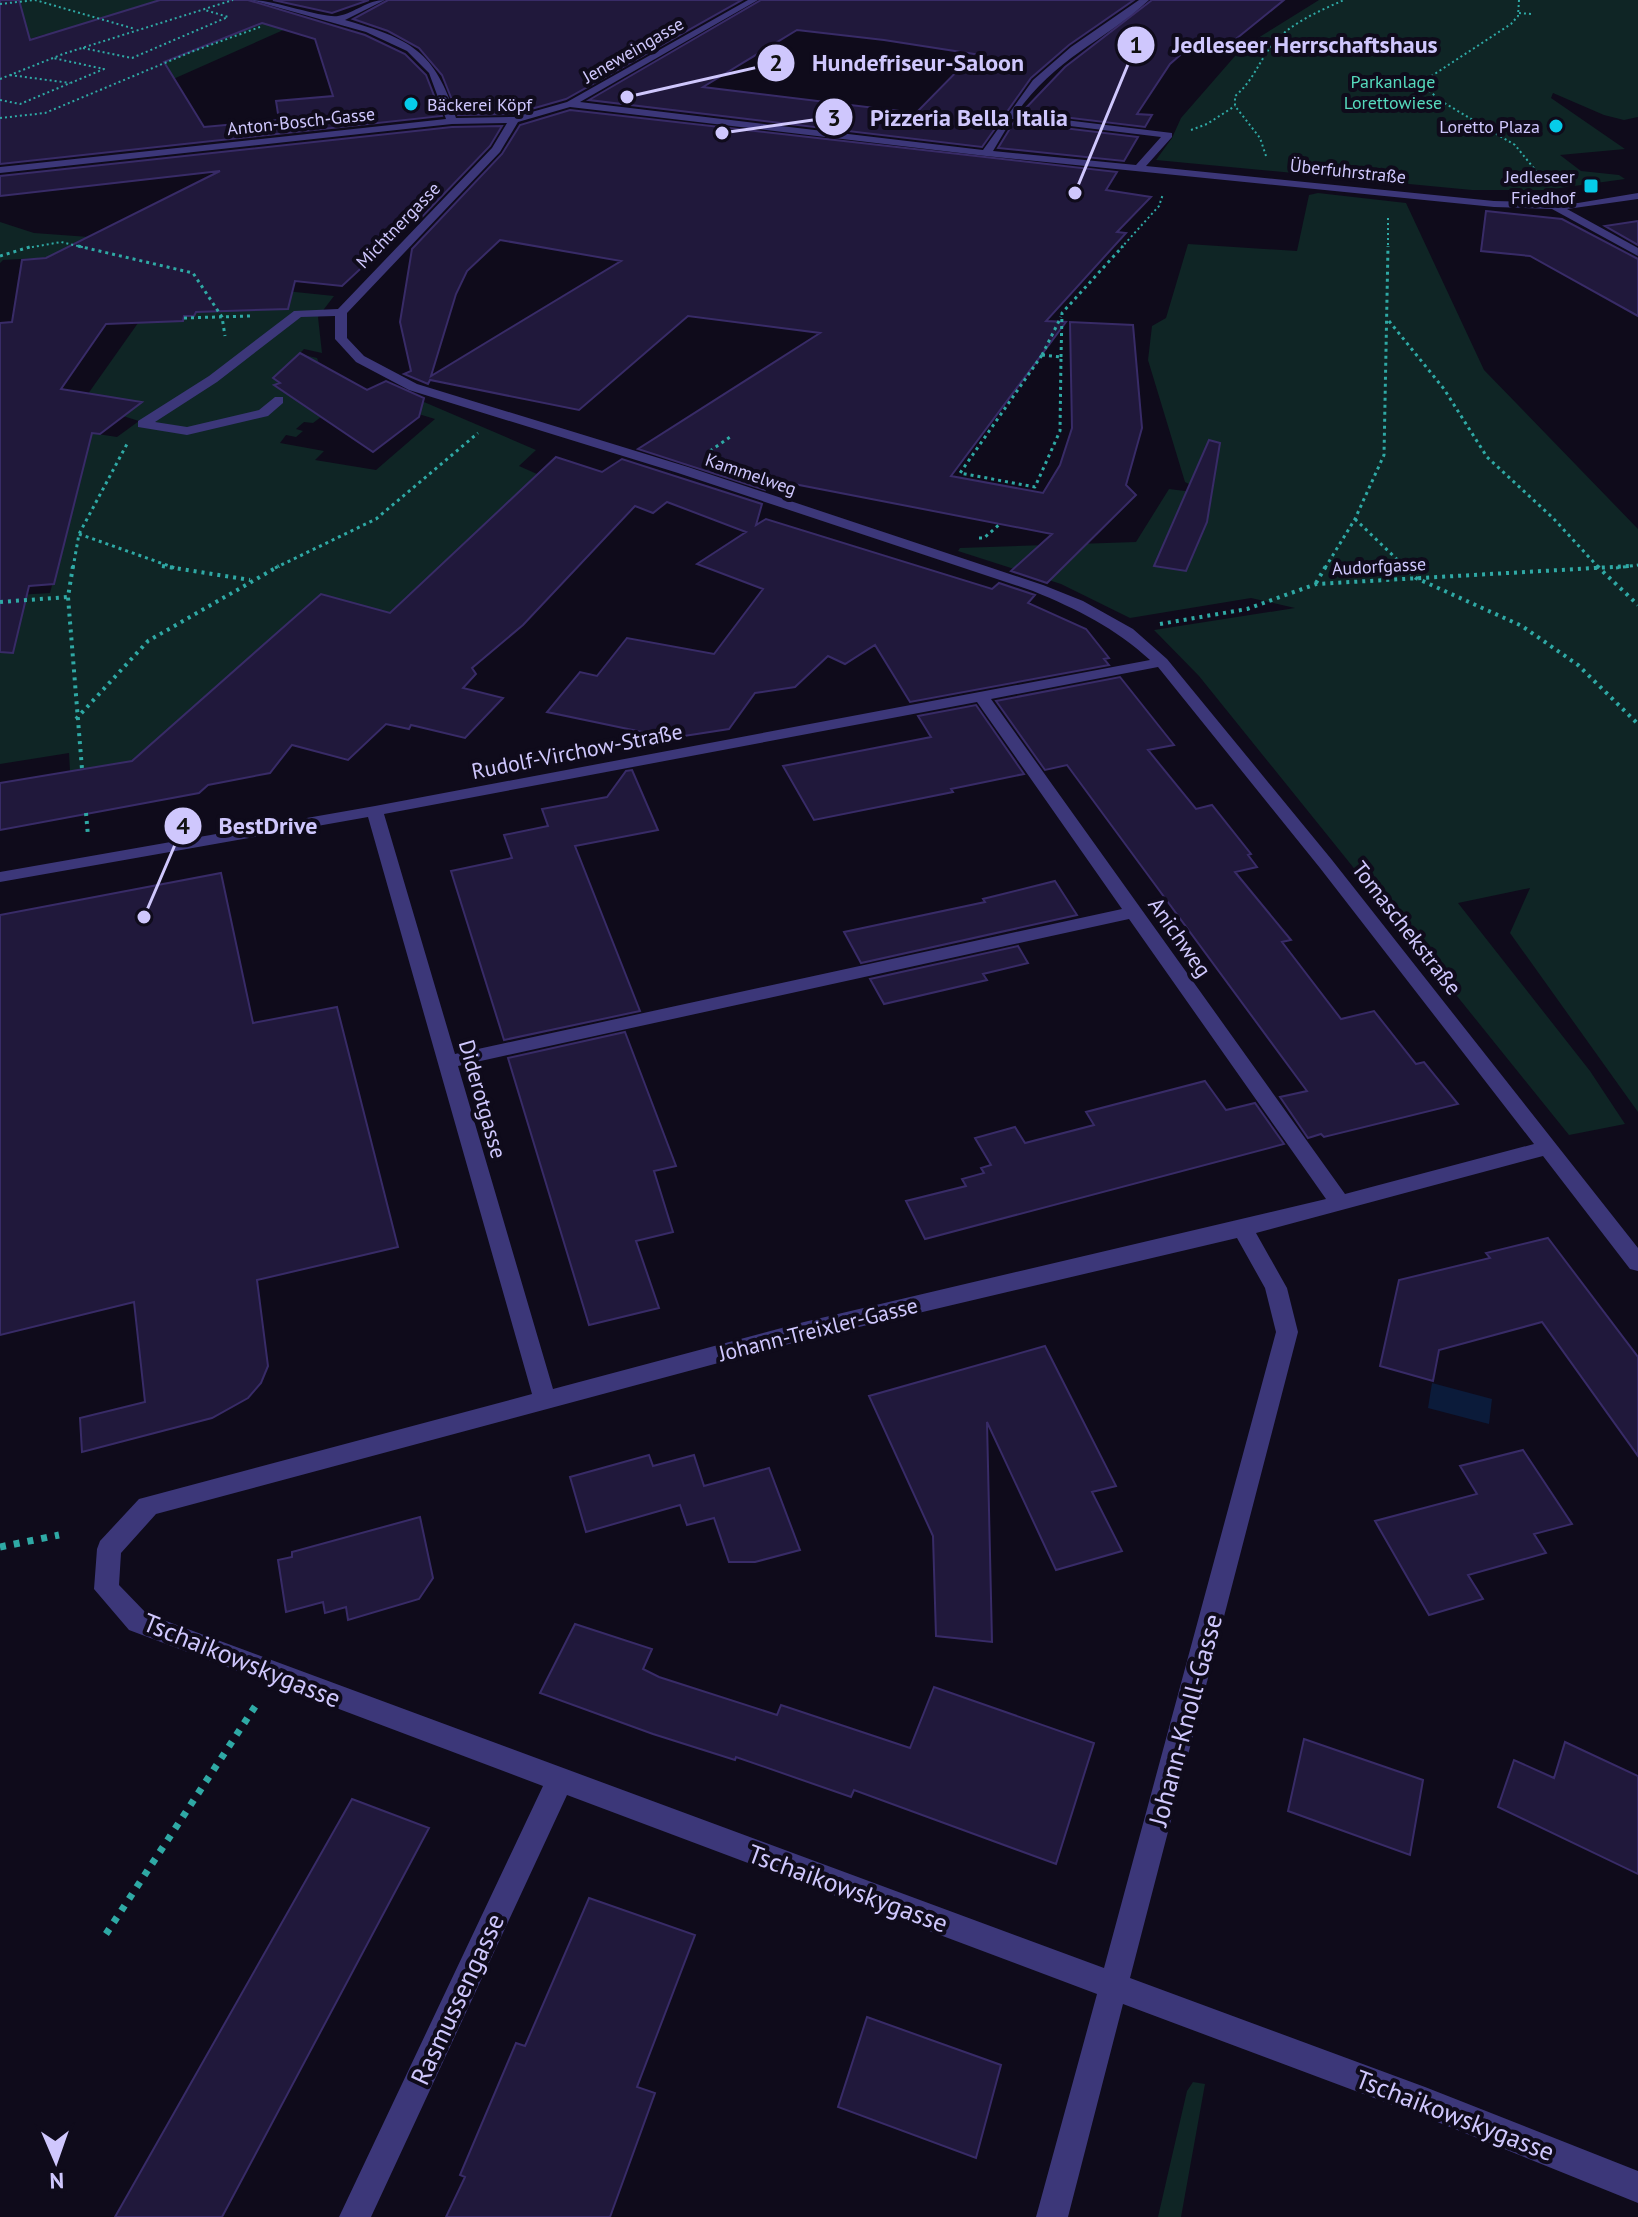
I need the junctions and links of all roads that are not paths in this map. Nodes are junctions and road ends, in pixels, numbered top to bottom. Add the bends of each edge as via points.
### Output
1 (255, 0) edge
2 (381, 0) edge
3 (754, 0) edge
4 (1145, 0) edge
5 (335, 21) junction
6 (570, 104) junction
7 (1009, 116) junction
8 (514, 120) junction
9 (452, 121) junction
10 (986, 153) junction
11 (1140, 167) junction
12 (0, 170) edge
13 (1638, 188) edge
14 (1638, 196) edge
15 (1552, 205) junction
16 (1638, 253) edge
17 (341, 312) junction
18 (279, 400) dead end
19 (1128, 632) joint
20 (1162, 662) junction
21 (982, 698) junction
22 (375, 811) junction
23 (0, 877) edge
24 (1133, 912) junction
25 (447, 1062) junction
26 (1547, 1148) junction
27 (1340, 1203) junction
28 (1243, 1229) junction
29 (1638, 1263) edge
30 (545, 1400) junction
31 (109, 1549) joint
32 (559, 1782) junction
33 (1115, 1986) junction
34 (1638, 2187) edge
35 (355, 2217) edge
36 (1052, 2217) edge

1 - 5 street
2 - 5 street
3 - 6 street, Jeneweingasse
4 - 7 street via 1064,58
5 - 9 street via 391,39 422,58 440,81
6 - 8 street, Anton-Bosch-Gasse
6 - 10 street, Anton-Bosch-Gasse
7 - 10 street
7 - 11 street via 1168,135
8 - 9 street, Anton-Bosch-Gasse
8 - 17 street, Michtnergasse via 496,150
9 - 12 street, Anton-Bosch-Gasse
10 - 11 street, Anton-Bosch-Gasse
11 - 15 street, Überfuhrstraße via 1494,204
13 - 15 street, Überfuhrstraße via 1564,197
14 - 15 street, Überfuhrstraße
15 - 16 street
17 - 18 street via 298,314 143,424 187,431 263,413
17 - 19 street, Kammelweg via 341,339 360,359 413,387 1038,588
19 - 20 street, Tomaschekstraße
20 - 21 street, Rudolf-Virchow-Straße
20 - 26 street, Tomaschekstraße
21 - 22 street, Rudolf-Virchow-Straße
21 - 24 street, Anichweg
22 - 23 street, Rudolf-Virchow-Straße
22 - 25 street, Diderotgasse
24 - 25 street
24 - 27 street, Anichweg
25 - 30 street, Diderotgasse
26 - 27 street, Johann-Treixler-Gasse
26 - 29 street, Tomaschekstraße
27 - 28 street, Johann-Treixler-Gasse
28 - 30 street, Johann-Treixler-Gasse via 804,1331
28 - 33 street, Johann-Knoll-Gasse via 1276,1288 1287,1332
30 - 31 street, Johann-Treixler-Gasse via 148,1506
31 - 32 street, Tschaikowskygasse via 106,1589 138,1622
32 - 33 street, Tschaikowskygasse
32 - 35 street, Rasmussengasse
33 - 34 street, Tschaikowskygasse
33 - 36 street, Johann-Knoll-Gasse

